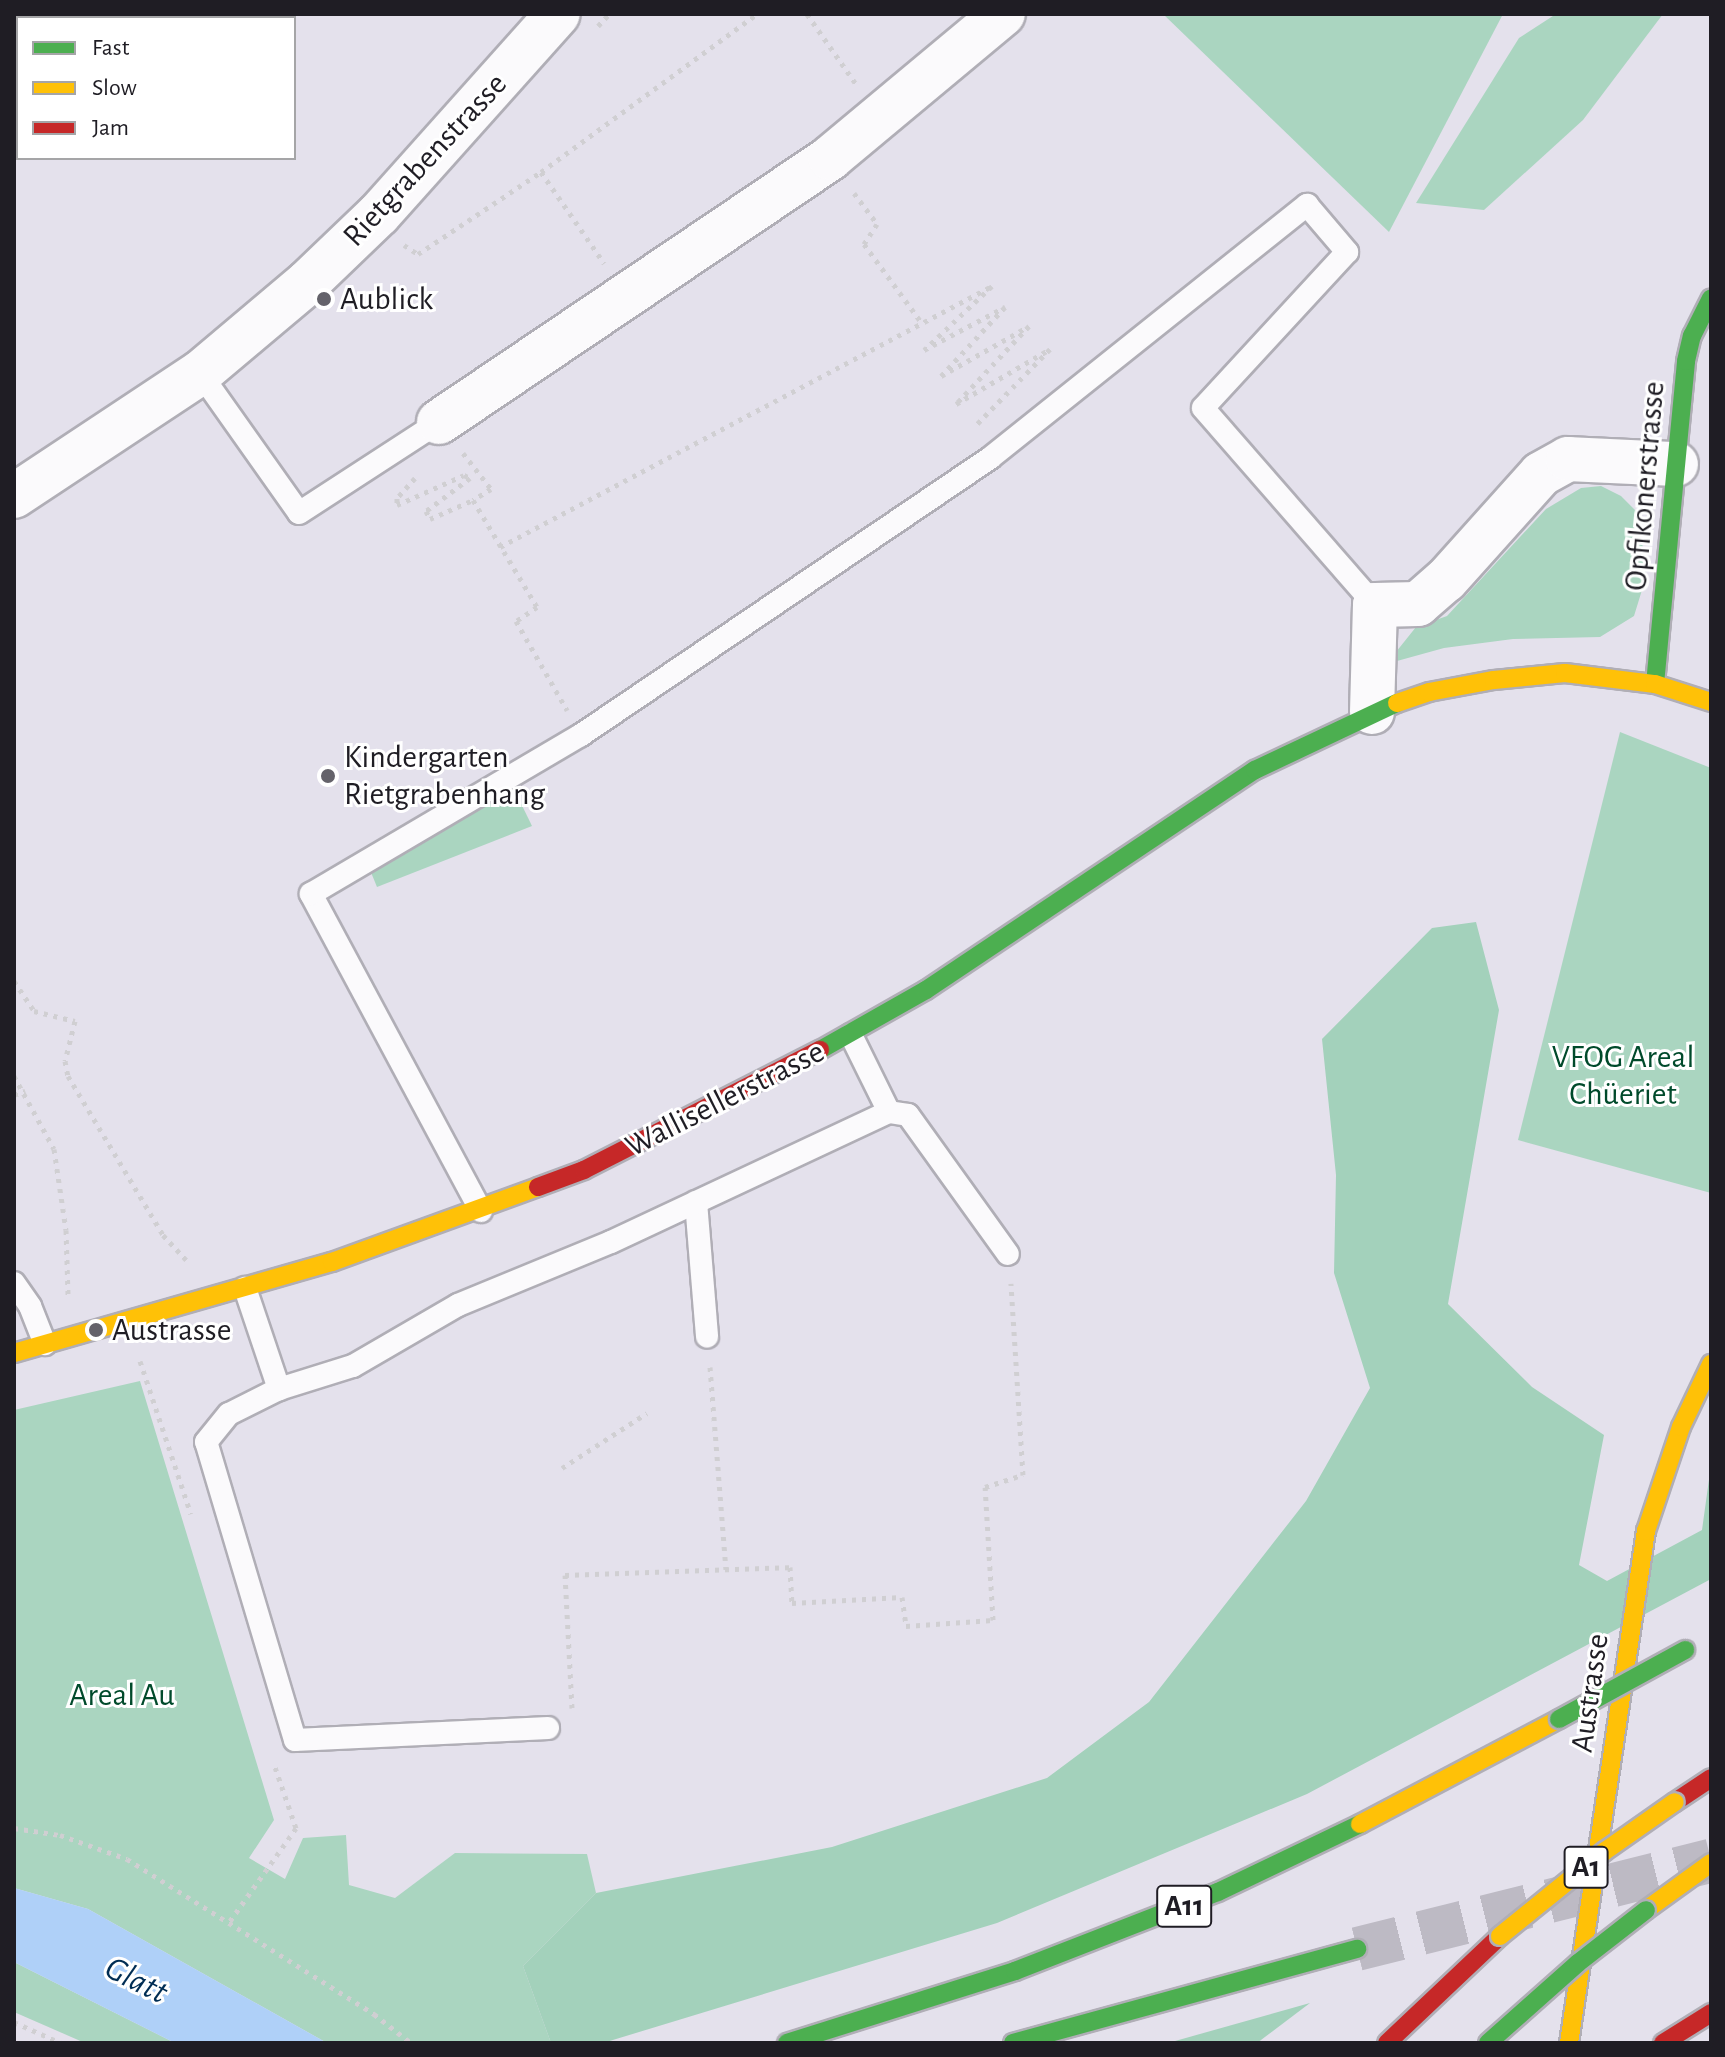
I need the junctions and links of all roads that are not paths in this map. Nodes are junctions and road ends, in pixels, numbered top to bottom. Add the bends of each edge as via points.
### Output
1 (558, 14) edge
2 (1003, 14) edge
3 (1711, 298) edge
4 (200, 373) junction
5 (439, 422) joint
6 (1676, 464) junction
7 (21, 480) edge
8 (1375, 605) junction
9 (1655, 684) junction
10 (1711, 702) edge
11 (1372, 712) junction
12 (851, 1035) junction
13 (889, 1112) junction
14 (696, 1202) junction
15 (481, 1211) junction
16 (1008, 1254) road end
17 (14, 1283) edge
18 (245, 1288) junction
19 (707, 1337) road end
20 (45, 1344) junction
21 (14, 1353) edge
22 (1711, 1364) edge
23 (279, 1389) junction
24 (1691, 1646) dead end
25 (548, 1728) road end
26 (1711, 1778) edge
27 (1711, 1863) edge
28 (1357, 1949) tunnel mouth
29 (1711, 2013) edge
30 (787, 2043) edge
31 (1013, 2043) edge
32 (1387, 2043) edge
33 (1488, 2043) edge
34 (1569, 2043) edge
35 (1663, 2043) edge

1 - 4 street, Rietgrabenstrasse via 379,214
2 - 5 street via 830,158
3 - 6 main road, Opfikonerstrasse via 1686,361
4 - 5 lane via 299,513
4 - 7 street, Rietgrabenstrasse
6 - 8 street via 1568,459 1541,474 1418,604
6 - 9 main road, Opfikonerstrasse
8 - 11 street
8 - 15 lane via 1203,408 1347,252 1307,205 990,458 581,735 311,894
9 - 10 main road, Wallisellerstrasse
9 - 11 main road, Wallisellerstrasse via 1565,673 1494,680 1429,692
11 - 12 main road, Wallisellerstrasse via 1255,770
12 - 13 lane
12 - 15 main road, Wallisellerstrasse via 584,1170
13 - 14 lane
13 - 16 lane via 908,1115
14 - 19 lane
14 - 23 lane via 458,1305 353,1366
15 - 18 main road, Wallisellerstrasse
17 - 20 lane
18 - 20 main road, Wallisellerstrasse
18 - 23 lane
20 - 21 main road, Wallisellerstrasse
22 - 34 main road, Austrasse via 1676,1439 1646,1531
23 - 25 lane via 229,1414 206,1442 295,1740
24 - 30 main road, A11, bridge via 1413,1798 1218,1892 1015,1971
26 - 32 main road, A1, bridge via 1605,1851 1500,1936
27 - 33 main road, A1, bridge via 1578,1963
28 - 31 main road
29 - 35 main road

